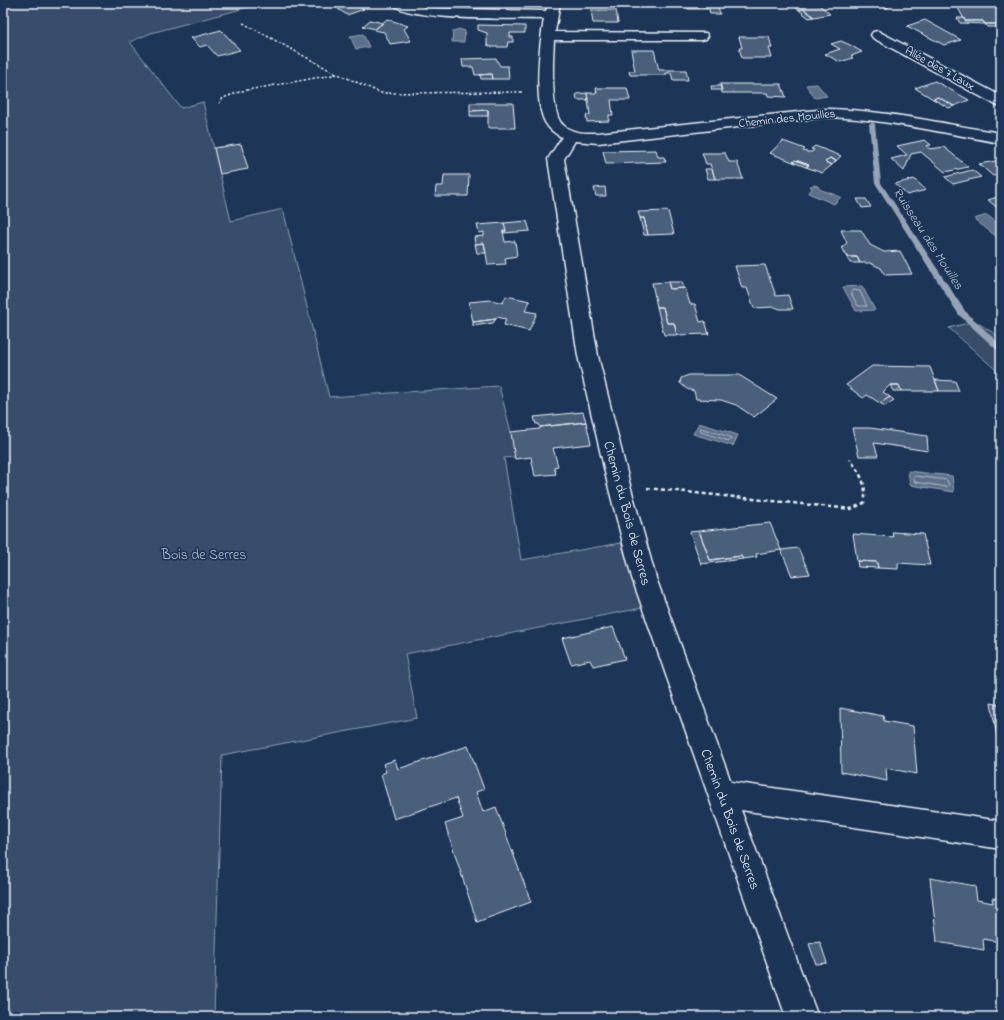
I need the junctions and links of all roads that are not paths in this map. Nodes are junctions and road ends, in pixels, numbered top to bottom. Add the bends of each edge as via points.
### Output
1 (398, 3) edge
2 (553, 9) edge
3 (878, 35) dead end
4 (547, 36) junction
5 (701, 36) dead end
6 (1001, 102) edge
7 (572, 136) junction
8 (1001, 138) edge
9 (722, 794) junction
10 (1001, 835) edge
11 (802, 1017) edge

1 - 2 street via 427,12
2 - 4 street
3 - 6 street, Allée des 7 Laux
4 - 5 street
4 - 7 street via 545,65 550,119 558,128
7 - 8 street, Chemin des Mouilles via 598,138 851,113 902,119
7 - 9 street, Chemin du Bois de Serres via 556,159 588,356 644,578
9 - 10 street
9 - 11 street, Chemin du Bois de Serres

